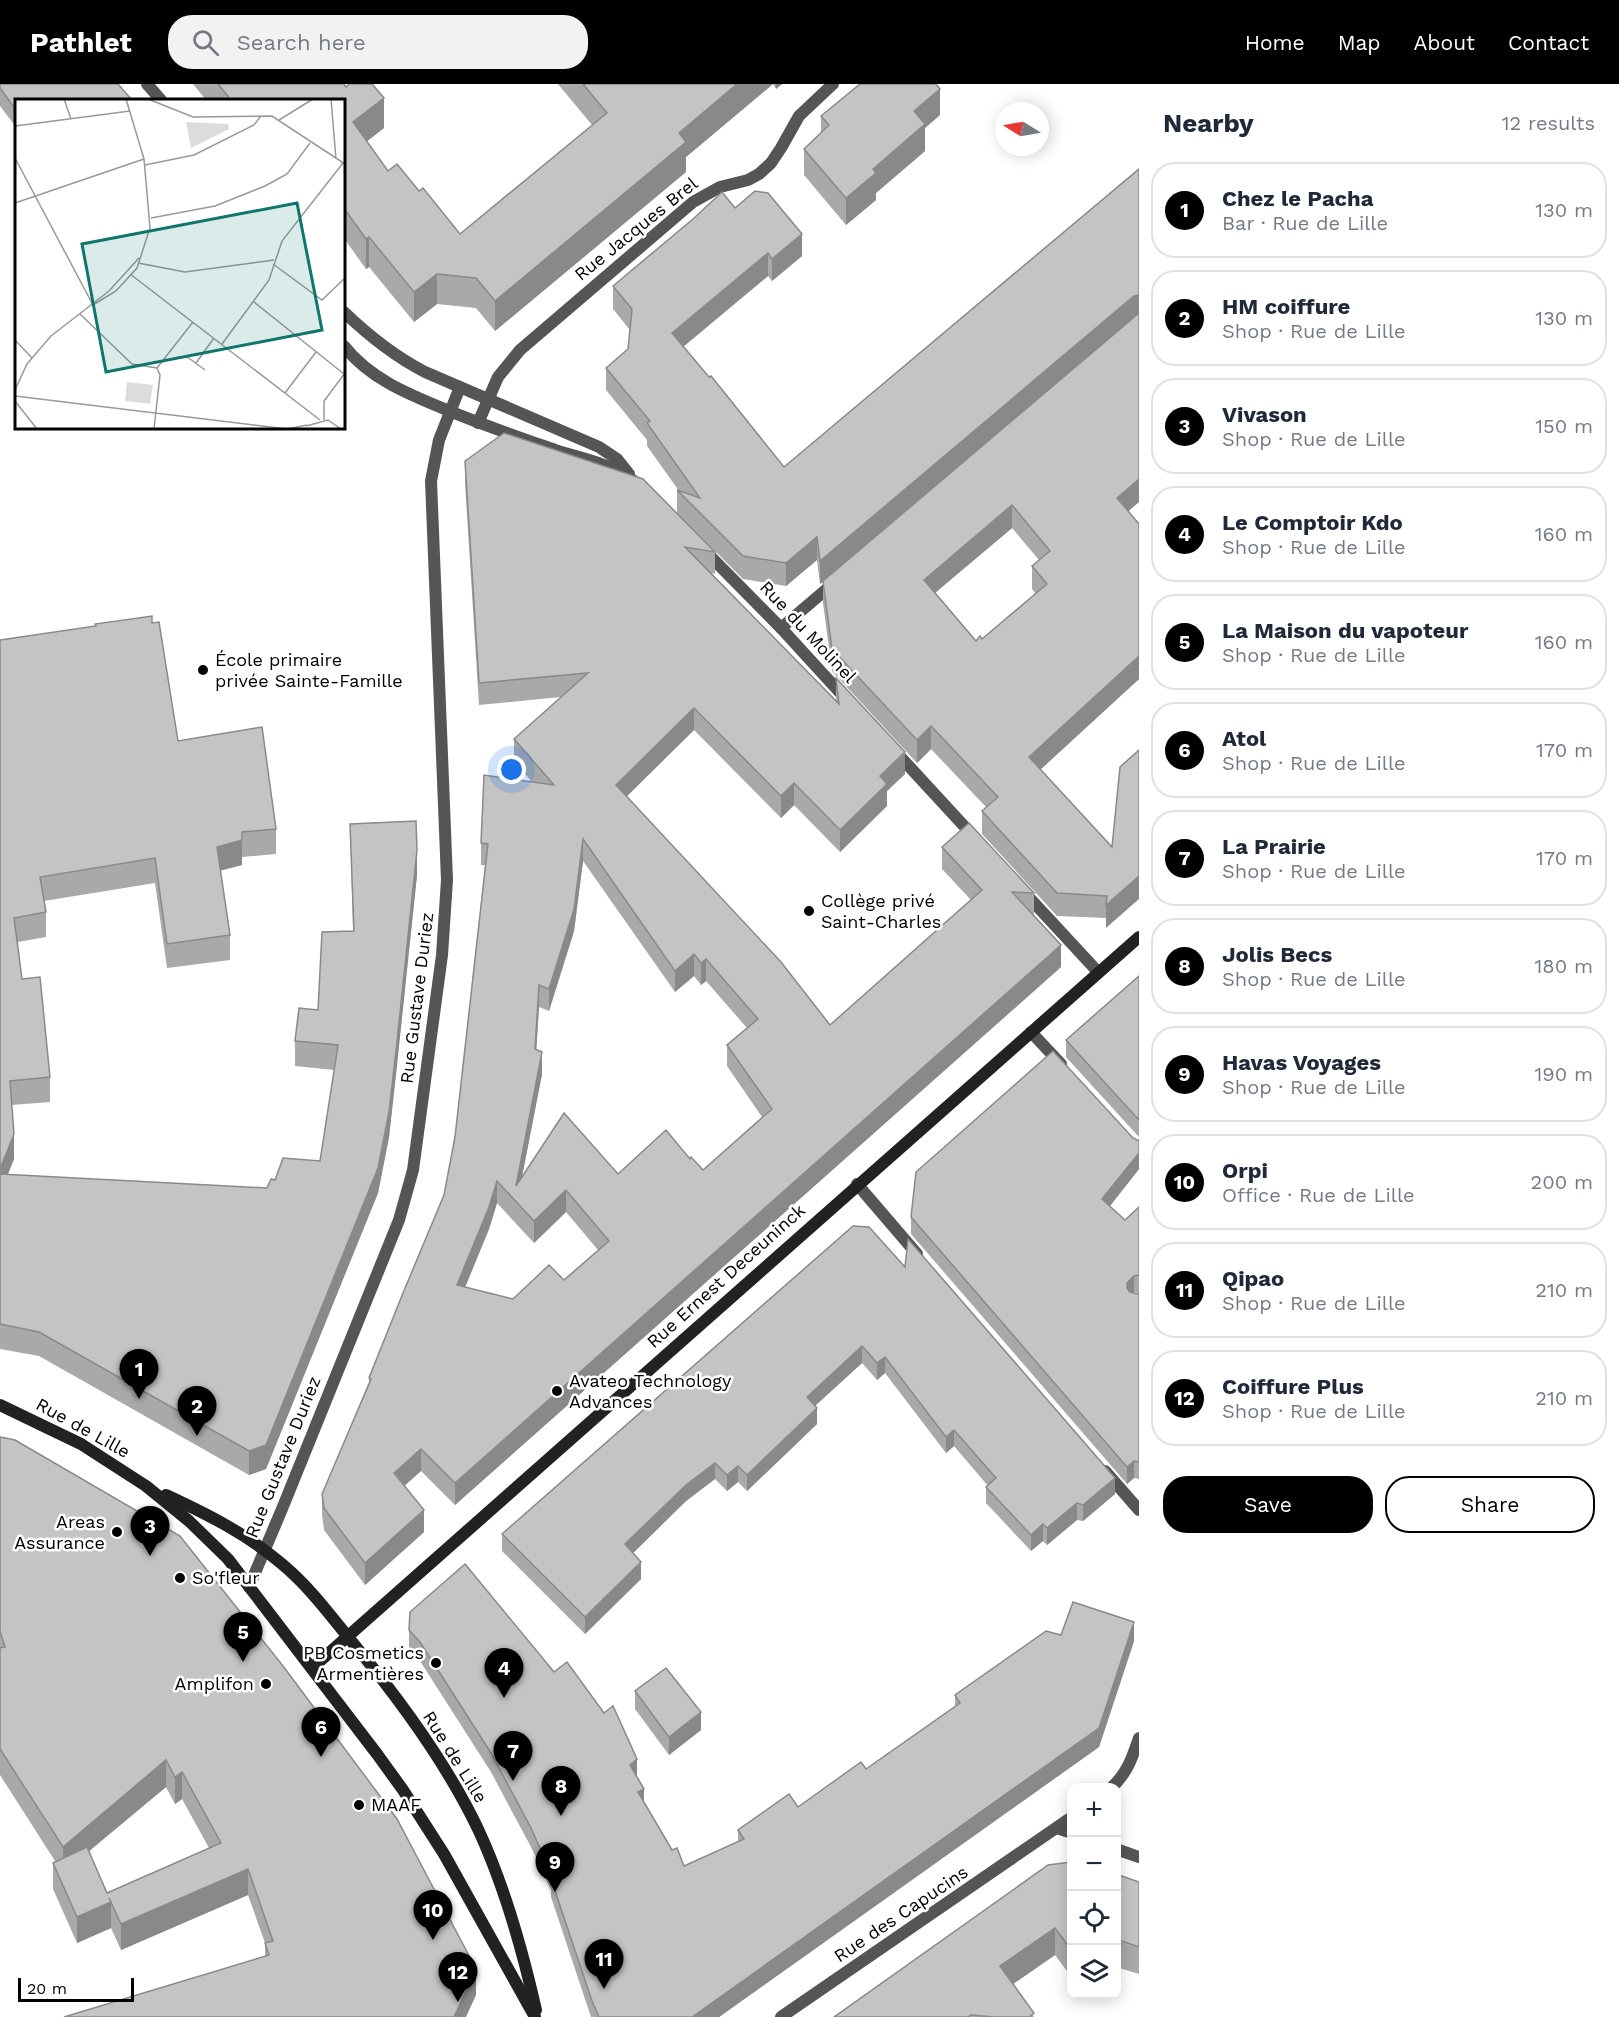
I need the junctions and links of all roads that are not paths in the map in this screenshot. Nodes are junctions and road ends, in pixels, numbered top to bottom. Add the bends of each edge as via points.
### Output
1 (147, 84) edge
2 (833, 84) edge
3 (160, 99) edge
4 (345, 313) edge
5 (345, 347) edge
6 (460, 387) junction
7 (488, 399) junction
8 (450, 411) junction
9 (478, 423) junction
10 (694, 539) edge
11 (841, 578) edge
12 (781, 628) junction
13 (854, 708) edge
14 (887, 743) edge
15 (984, 849) edge
16 (1017, 884) edge
17 (1139, 937) edge
18 (1098, 972) junction
19 (1031, 1032) junction
20 (1070, 1074) edge
21 (857, 1184) junction
22 (924, 1262) edge
23 (0, 1405) edge
24 (1093, 1457) edge
25 (146, 1486) junction
26 (1139, 1510) edge
27 (264, 1550) junction
28 (249, 1587) junction
29 (347, 1636) junction
30 (312, 1668) junction
31 (1139, 1738) edge
32 (1115, 1783) edge
33 (1067, 1820) edge
34 (1057, 1828) junction
35 (1067, 1832) edge
36 (1121, 1851) edge
37 (1139, 1857) edge
38 (536, 2017) edge
39 (781, 2017) edge

1 - 3 street
2 - 7 street, Rue Jacques Brel via 799,116 776,156 759,174 720,187 693,202 520,350 498,377
4 - 6 street via 400,360
5 - 8 street via 357,362 386,383
6 - 7 street
6 - 8 street, Rue Gustave Duriez
7 - 9 street, Rue Jacques Brel
7 - 9 street via 599,447 617,459 637,484 608,466
8 - 9 street
8 - 27 street, Rue Gustave Duriez via 439,440 431,481 446,918 413,1170 399,1220
10 - 12 street, Rue du Molinel
11 - 12 street
12 - 13 street, Rue du Molinel
14 - 15 street
16 - 18 street
17 - 18 main road, Rue Ernest Deceuninck
18 - 19 main road, Rue Ernest Deceuninck
19 - 20 street
19 - 21 main road, Rue Ernest Deceuninck
21 - 22 street
21 - 29 main road, Rue Ernest Deceuninck
23 - 25 main road, Rue de Lille via 81,1444
24 - 26 street
25 - 27 main road, Rue de Lille via 212,1516
25 - 28 main road, Rue de Lille via 213,1543
27 - 28 street, Rue Gustave Duriez
27 - 29 main road, Rue de Lille via 297,1577
28 - 30 main road, Rue de Lille
29 - 30 main road, Rue Ernest Deceuninck
29 - 38 main road, Rue de Lille via 438,1758 478,1830 515,1924
30 - 38 main road, Rue de Lille via 425,1824
31 - 32 street via 1132,1760
33 - 34 street, Rue des Capucins
34 - 35 street
34 - 39 street, Rue des Capucins
36 - 37 street

